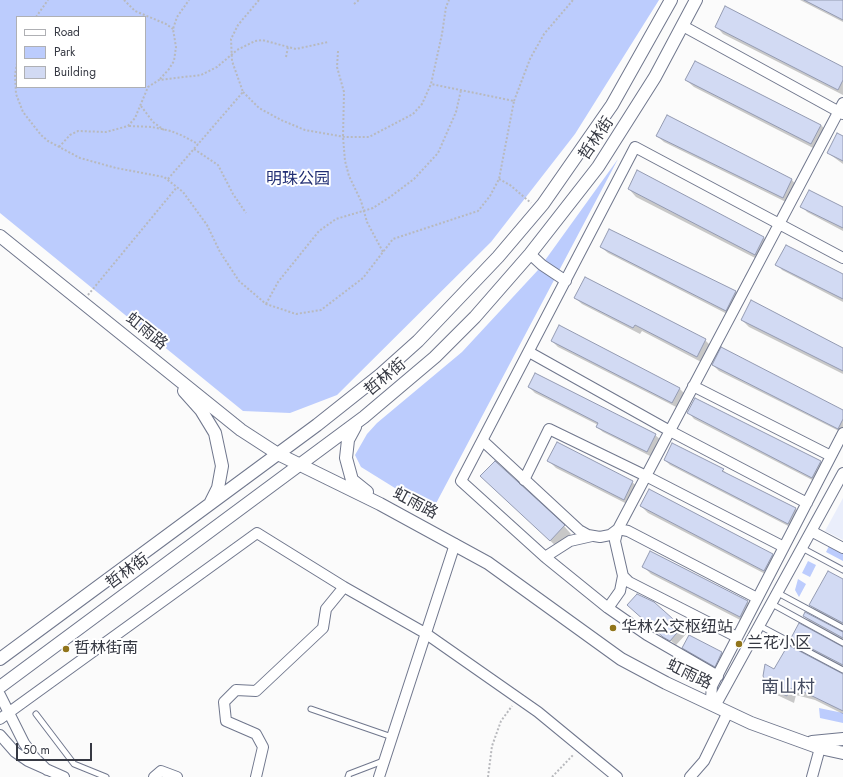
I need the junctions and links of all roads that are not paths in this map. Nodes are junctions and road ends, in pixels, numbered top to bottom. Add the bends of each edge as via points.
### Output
1 (671, 0) edge
2 (696, 0) edge
3 (682, 26) junction
4 (842, 109) edge
5 (778, 224) junction
6 (0, 236) edge
7 (530, 254) junction
8 (843, 258) edge
9 (566, 281) junction
10 (529, 352) junction
11 (160, 364) junction
12 (693, 386) junction
13 (359, 421) junction
14 (670, 431) junction
15 (843, 433) edge
16 (483, 441) junction
17 (278, 454) junction
18 (831, 456) junction
19 (299, 466) junction
20 (843, 473) edge
21 (646, 476) junction
22 (524, 480) junction
23 (807, 502) junction
24 (380, 504) junction
25 (209, 505) junction
26 (618, 529) junction
27 (811, 531) junction
28 (597, 536) junction
29 (455, 544) junction
30 (784, 547) junction
31 (616, 548) junction
32 (802, 548) junction
33 (843, 548) edge
34 (545, 557) junction
35 (843, 570) edge
36 (623, 576) junction
37 (344, 587) junction
38 (778, 593) junction
39 (757, 598) junction
40 (772, 604) junction
41 (608, 608) junction
42 (760, 626) junction
43 (843, 628) edge
44 (425, 632) junction
45 (737, 637) junction
46 (843, 643) edge
47 (0, 659) edge
48 (843, 670) edge
49 (718, 676) junction
50 (0, 687) edge
51 (0, 695) edge
52 (715, 706) junction
53 (311, 709) dead end
54 (728, 712) junction
55 (9, 713) junction
56 (36, 714) dead end
57 (0, 719) edge
58 (0, 735) edge
59 (392, 737) junction
60 (843, 739) edge
61 (803, 742) junction
62 (820, 748) junction
63 (843, 753) edge
64 (384, 760) junction
65 (48, 770) junction
66 (64, 777) edge
67 (106, 777) edge
68 (154, 777) edge
69 (177, 777) edge
70 (256, 777) edge
71 (348, 777) edge
72 (379, 777) edge
73 (617, 777) edge
74 (690, 777) edge
75 (812, 777) edge

1 - 17 street, 哲林街 via 612,105 538,210 498,257 418,341 350,400
2 - 3 street, 哲林街
3 - 4 street
3 - 7 street, 哲林街 via 643,98 602,161
4 - 5 street
5 - 8 street
5 - 9 street via 635,147
5 - 12 street
6 - 11 street, 虹雨路
7 - 9 street
7 - 13 street, 哲林街 via 475,317 434,357
9 - 10 street
10 - 14 street
10 - 16 street
11 - 17 street, 虹雨路 via 241,430
11 - 25 street via 201,410 214,433 222,466 218,488
12 - 14 street
12 - 18 street
13 - 19 street, 哲林街
13 - 24 street via 348,440 346,458 352,480
14 - 21 street
14 - 23 street
15 - 18 street
16 - 22 street
16 - 34 street via 461,481
17 - 19 street, 虹雨路
17 - 25 street, 哲林街
18 - 23 street
19 - 24 street, 虹雨路
19 - 50 street, 哲林街
20 - 27 street
21 - 22 street via 549,429
21 - 26 street
21 - 30 street
22 - 28 street via 579,530
23 - 30 street
24 - 29 street, 虹雨路
25 - 47 street, 哲林街
26 - 28 street via 610,535
26 - 31 street
26 - 39 street via 628,531
27 - 32 street
27 - 33 street
28 - 31 street via 612,542
28 - 34 street via 570,541
29 - 44 street
29 - 52 street, 虹雨路 via 526,589 621,659
30 - 39 street
31 - 36 street
32 - 35 lane
32 - 38 street
34 - 41 street
36 - 41 street via 620,591
36 - 45 street via 629,582
37 - 44 street
37 - 55 street via 257,532
37 - 70 street via 326,609 323,628 256,691 236,690 224,702 226,721 256,734 263,747
38 - 40 street
38 - 43 lane
39 - 45 street
40 - 42 street
40 - 46 lane
41 - 49 street
42 - 48 lane
42 - 52 street
44 - 59 street
44 - 73 street via 518,698
45 - 49 street
49 - 52 street via 712,686 711,698
51 - 55 street
52 - 54 street, 虹雨路
53 - 59 lane
54 - 61 street, 虹雨路
54 - 74 street via 704,761
55 - 57 street
55 - 65 street via 34,757
56 - 67 lane via 74,764
58 - 65 street via 15,752
59 - 64 street
60 - 61 street
61 - 62 street, 虹雨路
62 - 63 street, 虹雨路
62 - 75 street
64 - 71 lane via 349,774
64 - 72 street
65 - 66 street
68 - 69 street via 161,771

